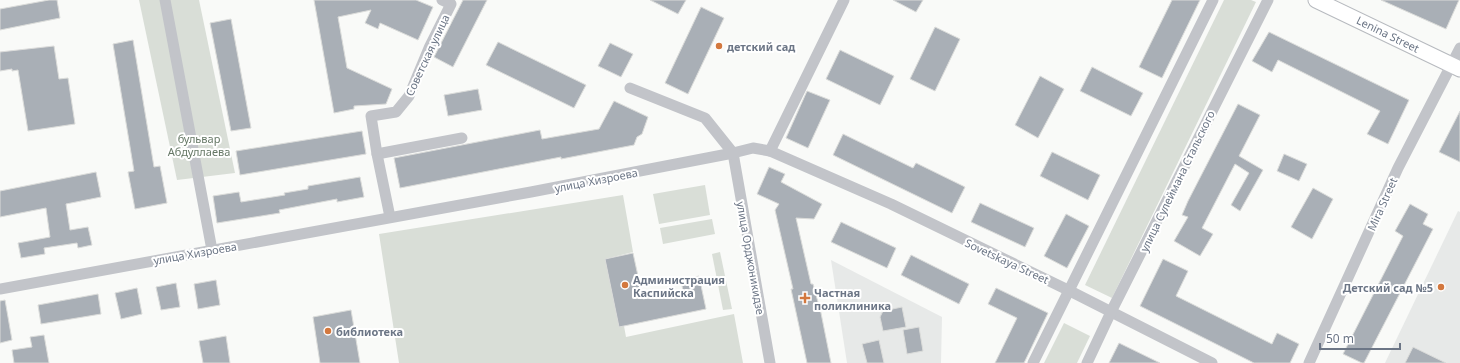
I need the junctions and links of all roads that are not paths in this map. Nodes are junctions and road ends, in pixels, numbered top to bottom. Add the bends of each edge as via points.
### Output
1 (165, 0) edge
2 (442, 0) edge
3 (844, 0) edge
4 (1213, 0) edge
5 (1268, 0) edge
6 (1316, 0) edge
7 (1460, 48) edge
8 (1456, 67) edge
9 (630, 88) dead end
10 (462, 138) dead end
11 (770, 151) junction
12 (733, 153) junction
13 (377, 154) junction
14 (799, 164) joint
15 (390, 217) junction
16 (212, 250) junction
17 (0, 289) edge
18 (1070, 291) junction
19 (1111, 312) junction
20 (1314, 362) edge
21 (770, 363) edge
22 (1034, 363) edge
23 (1087, 363) edge
24 (1212, 363) edge

1 - 16 street
2 - 13 street, Советская улица via 451,4 409,96 396,112 371,116
3 - 11 street
4 - 18 street
5 - 19 street, улица Сулеймана Стальского
6 - 8 street, Lenina Street
7 - 8 street, Mira Street
8 - 20 street, Mira Street via 1398,168
9 - 12 street via 705,118
10 - 13 street
11 - 12 street, улица Хизроева via 753,148
11 - 14 street, улица Хизроева
12 - 15 street, улица Хизроева
12 - 21 street, улица Орджоникидзе
13 - 15 street
14 - 18 street, Sovetskaya Street via 891,204
15 - 16 street, улица Хизроева
16 - 17 street, улица Хизроева
18 - 19 street, Sovetskaya Street
18 - 22 street
19 - 23 street, улица Сулеймана Стальского
19 - 24 street, Sovetskaya Street

